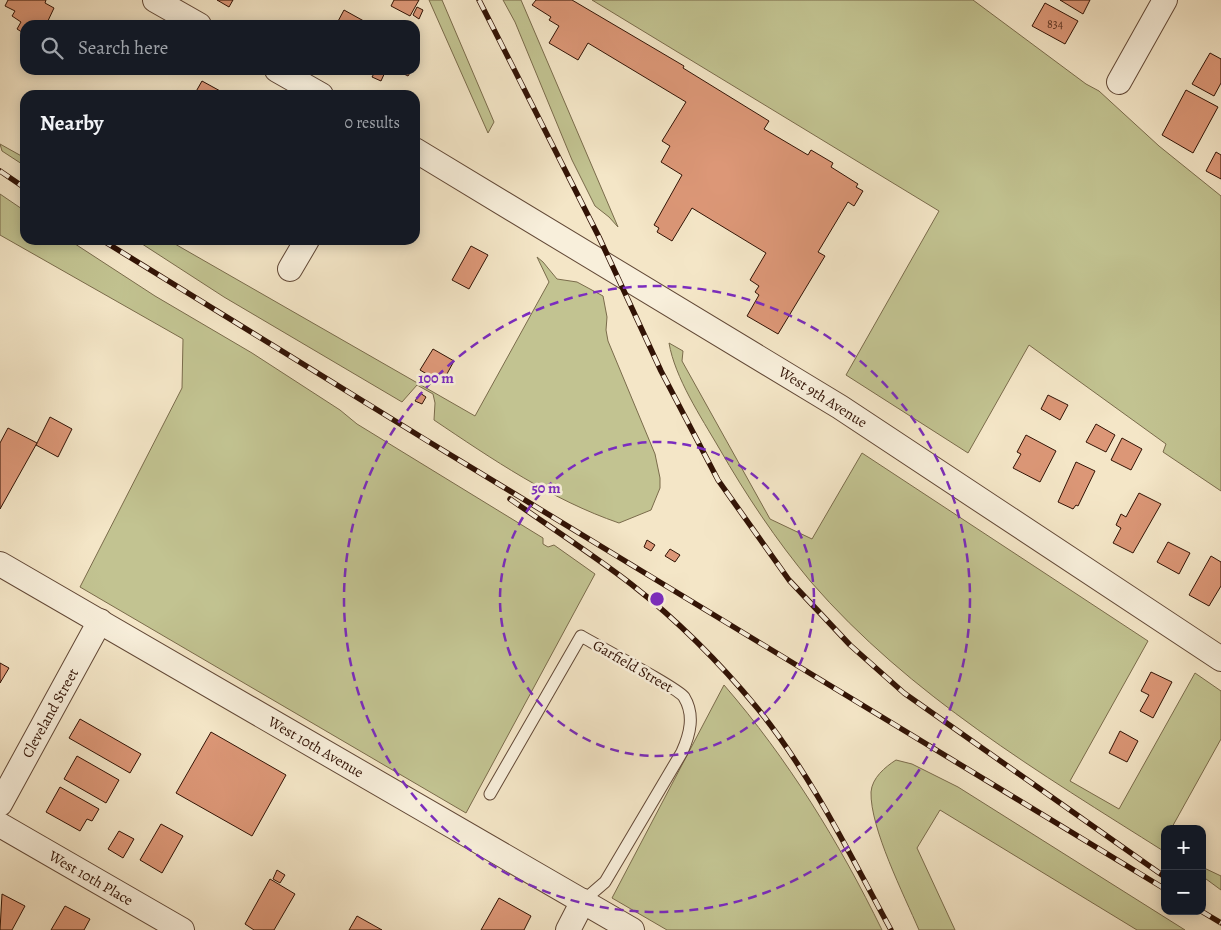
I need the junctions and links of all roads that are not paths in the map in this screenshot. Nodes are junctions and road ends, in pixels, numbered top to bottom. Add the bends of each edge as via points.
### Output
1 (155, 0) edge
2 (1166, 0) edge
3 (189, 20) edge
4 (286, 75) edge
5 (1119, 82) dead end
6 (312, 90) edge
7 (420, 153) edge
8 (304, 245) edge
9 (290, 269) dead end
10 (0, 564) edge
11 (100, 621) junction
12 (1221, 659) edge
13 (490, 794) dead end
14 (0, 804) edge
15 (0, 825) edge
16 (583, 902) junction
17 (182, 930) edge
18 (568, 930) edge
19 (632, 930) edge

1 - 3 street
2 - 5 street
4 - 6 street
7 - 12 street, West 9th Avenue via 840,407
8 - 9 street
10 - 11 street, West 10th Avenue
11 - 14 street, Cleveland Street
11 - 16 street, West 10th Avenue
13 - 16 lane, Garfield Street via 581,636 683,695 691,716 688,739 682,752 605,882
15 - 17 street, West 10th Place
16 - 18 street, Garfield Street
16 - 19 street, West 10th Avenue

